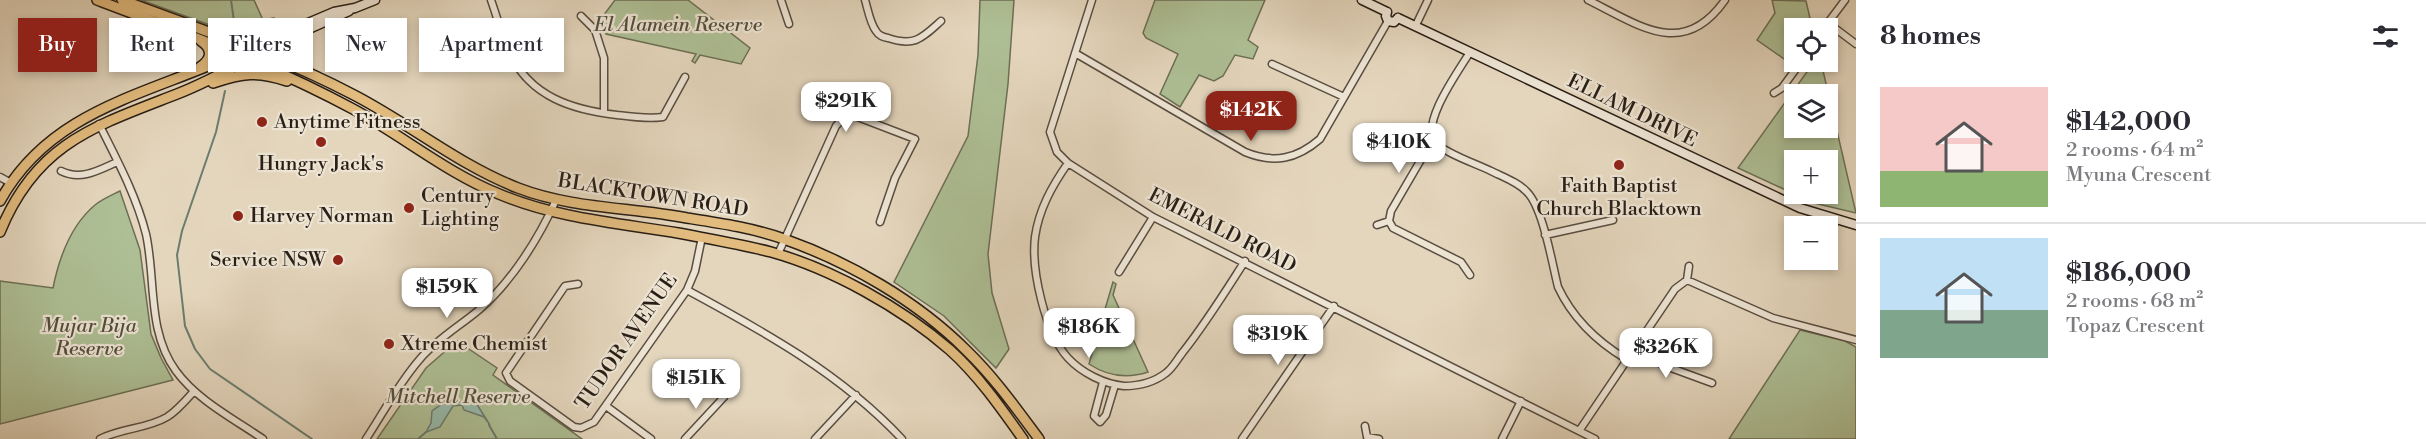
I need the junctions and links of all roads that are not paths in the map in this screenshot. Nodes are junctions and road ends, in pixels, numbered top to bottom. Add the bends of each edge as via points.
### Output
1 (97, 0) edge
2 (122, 0) edge
3 (373, 0) edge
4 (491, 0) edge
5 (781, 0) edge
6 (865, 0) edge
7 (1092, 0) edge
8 (1362, 0) edge
9 (1428, 0) edge
10 (1588, 0) edge
11 (1725, 0) edge
12 (1845, 0) edge
13 (355, 8) junction
14 (581, 16) dead end
15 (1388, 16) junction
16 (145, 18) edge
17 (497, 18) edge
18 (1832, 18) edge
19 (313, 21) edge
20 (941, 21) dead end
21 (789, 24) dead end
22 (1416, 25) junction
23 (313, 28) edge
24 (208, 33) edge
25 (1838, 33) edge
26 (196, 39) edge
27 (1856, 44) edge
28 (1470, 51) junction
29 (1075, 53) junction
30 (1272, 63) dead end
31 (208, 66) edge
32 (196, 70) edge
33 (194, 72) edge
34 (223, 72) edge
35 (278, 72) edge
36 (304, 72) edge
37 (523, 72) edge
38 (1794, 72) edge
39 (191, 74) junction
40 (685, 77) dead end
41 (312, 88) junction
42 (180, 93) junction
43 (1774, 93) dead end
44 (1344, 97) junction
45 (604, 113) junction
46 (99, 124) junction
47 (1435, 143) junction
48 (117, 162) junction
49 (1068, 163) junction
50 (61, 171) dead end
51 (0, 177) edge
52 (11, 183) junction
53 (556, 200) junction
54 (0, 201) edge
55 (551, 212) junction
56 (1153, 217) junction
57 (1613, 220) dead end
58 (1389, 221) junction
59 (880, 222) dead end
60 (1377, 225) dead end
61 (1856, 225) edge
62 (0, 232) edge
63 (1545, 235) junction
64 (702, 237) junction
65 (784, 239) junction
66 (778, 254) junction
67 (1245, 261) junction
68 (1689, 266) dead end
69 (1119, 272) dead end
70 (1470, 275) dead end
71 (1687, 280) junction
72 (578, 284) dead end
73 (687, 290) junction
74 (1334, 306) junction
75 (1856, 340) edge
76 (1634, 348) junction
77 (1626, 359) junction
78 (1103, 382) junction
79 (1712, 383) dead end
80 (1115, 385) junction
81 (194, 391) junction
82 (856, 395) junction
83 (724, 397) dead end
84 (1521, 401) junction
85 (606, 406) junction
86 (1365, 426) dead end
87 (1579, 431) junction
88 (1365, 438) edge
89 (100, 439) edge
90 (263, 439) edge
91 (366, 439) edge
92 (651, 439) edge
93 (685, 439) edge
94 (815, 439) edge
95 (902, 439) edge
96 (1023, 439) edge
97 (1039, 439) edge
98 (1242, 439) edge
99 (1379, 439) edge
100 (1502, 439) edge
101 (1595, 439) edge

1 - 16 main road, BLACKTOWN ROAD
2 - 24 main road, BLACKTOWN ROAD
3 - 13 street
4 - 17 street
5 - 21 street
6 - 20 street via 875,30 893,40 908,44
7 - 29 street, EMERALD ROAD
8 - 15 street
9 - 22 street
10 - 11 street via 1647,28 1677,33 1705,23
12 - 18 street
13 - 19 street
13 - 23 street
14 - 45 street via 595,30 604,58
15 - 22 street, ELLAM DRIVE via 1390,10 1396,11 1398,18
15 - 44 street
22 - 28 street, ELLAM DRIVE
25 - 27 street
26 - 32 main road via 207,45 210,52 205,64
28 - 47 street via 1433,116 1431,136
28 - 61 street, ELLAM DRIVE via 1800,208
29 - 44 street via 1231,145 1264,159 1283,159 1320,139
29 - 49 street, EMERALD ROAD via 1050,132 1057,152
30 - 44 street
31 - 39 main road
33 - 39 main road
34 - 42 main road
35 - 41 main road, BLACKTOWN ROAD
36 - 53 main road, BLACKTOWN ROAD via 363,100 491,177
37 - 45 street via 553,99 574,108
38 - 43 street
39 - 52 main road via 75,122 47,142
40 - 45 street via 663,117 648,119
41 - 42 main road via 248,73
41 - 55 main road, BLACKTOWN ROAD via 357,111 468,180
42 - 46 main road
46 - 48 street
46 - 62 main road via 72,140 34,174
47 - 58 street via 1426,151
47 - 63 street via 1528,192 1539,211
48 - 50 street via 80,176
48 - 81 street via 140,209 161,342 172,365
49 - 56 street, EMERALD ROAD
49 - 78 street via 1040,212 1035,239 1036,273 1054,336 1068,358
51 - 52 street
52 - 54 main road
53 - 55 street
53 - 65 main road, BLACKTOWN ROAD via 687,218
55 - 64 main road, BLACKTOWN ROAD
55 - 91 street via 493,296 421,358
56 - 67 street, EMERALD ROAD
56 - 69 street
57 - 63 street
58 - 60 street
58 - 70 street via 1393,228 1461,262
59 - 65 street via 895,178 915,139 849,116 836,126
63 - 77 street via 1563,297 1590,335
64 - 66 main road, BLACKTOWN ROAD
64 - 73 street, TUDOR AVENUE
65 - 66 street
65 - 97 main road, BLACKTOWN ROAD via 861,275 950,335 1012,401
66 - 96 main road, BLACKTOWN ROAD via 829,273 893,308 933,337 972,372
67 - 74 street, EMERALD ROAD
67 - 80 street via 1167,373 1140,386
68 - 71 street
71 - 75 street via 1773,318
71 - 76 street via 1675,289
72 - 85 street, TUDOR AVENUE via 565,286 506,373 510,381 574,427 594,423
73 - 82 street via 809,360
73 - 85 street, TUDOR AVENUE
74 - 84 street, EMERALD ROAD
74 - 98 street
76 - 77 street
76 - 79 street via 1663,365
77 - 87 street
78 - 80 street
78 - 80 street via 1094,416 1100,422
81 - 89 street via 165,418
81 - 90 street
82 - 94 street
82 - 95 street
83 - 93 street
84 - 87 street, EMERALD ROAD
84 - 100 street
85 - 92 street
86 - 88 street
87 - 101 street, EMERALD ROAD
88 - 99 street

